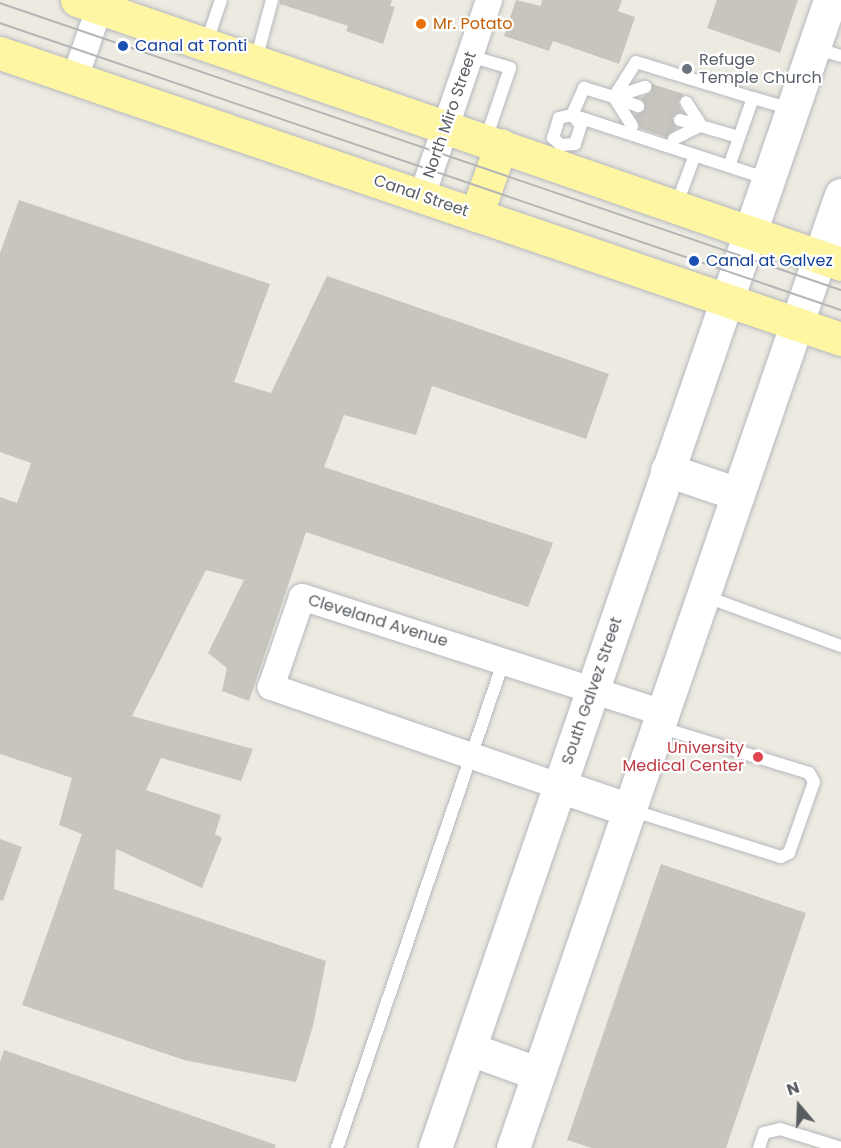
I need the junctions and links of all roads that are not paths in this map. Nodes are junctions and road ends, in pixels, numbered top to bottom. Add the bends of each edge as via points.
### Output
1 (221, 0) edge
2 (272, 0) edge
3 (489, 0) edge
4 (830, 0) edge
5 (93, 3) edge
6 (206, 44) junction
7 (827, 52) edge
8 (0, 53) edge
9 (470, 56) junction
10 (255, 61) junction
11 (75, 78) junction
12 (645, 87) dead end
13 (614, 97) junction
14 (753, 98) junction
15 (686, 102) dead end
16 (638, 106) dead end
17 (793, 109) junction
18 (573, 115) junction
19 (680, 120) dead end
20 (701, 125) junction
21 (447, 126) junction
22 (632, 126) dead end
23 (738, 137) junction
24 (674, 139) dead end
25 (494, 143) junction
26 (557, 155) junction
27 (695, 155) junction
28 (729, 166) junction
29 (769, 179) junction
30 (841, 195) edge
31 (422, 196) junction
32 (676, 207) junction
33 (476, 214) junction
34 (751, 234) junction
35 (831, 261) edge
36 (727, 300) junction
37 (797, 324) junction
38 (841, 339) edge
39 (667, 470) junction
40 (738, 494) junction
41 (703, 596) junction
42 (841, 646) edge
43 (504, 660) junction
44 (593, 688) junction
45 (661, 720) junction
46 (470, 755) junction
47 (559, 786) junction
48 (630, 810) junction
49 (470, 1048) junction
50 (539, 1074) junction
51 (337, 1148) edge
52 (435, 1148) edge
53 (513, 1148) edge
54 (759, 1148) edge
55 (841, 1148) edge

1 - 6 lane
2 - 10 lane
3 - 9 street, North Miro Street
4 - 7 street, South Galvez Street
5 - 6 main road
5 - 11 street
6 - 10 main road
7 - 17 street, South Galvez Street
8 - 11 main road, Canal Street
9 - 21 street, North Miro Street
9 - 25 lane via 510,68
10 - 21 main road
11 - 31 main road, Canal Street
12 - 13 lane
13 - 14 lane via 636,62
13 - 16 lane
13 - 18 lane via 584,88
13 - 22 lane
14 - 17 lane
14 - 23 lane
15 - 20 lane
17 - 29 street, South Galvez Street
18 - 26 lane via 560,118 553,138
18 - 26 lane via 581,125 575,144
18 - 27 lane
19 - 20 lane
20 - 23 lane
20 - 24 lane
21 - 25 main road
21 - 31 street, North Miro Street
23 - 28 lane
25 - 26 main road
25 - 33 main road
26 - 32 main road
27 - 28 lane
27 - 32 lane
28 - 29 lane
29 - 34 street, South Galvez Street
30 - 35 street
31 - 33 main road, Canal Street
32 - 34 main road
33 - 36 main road, Canal Street
34 - 35 main road
34 - 36 street, South Galvez Street
35 - 37 street
36 - 37 main road, Canal Street
36 - 39 street, South Galvez Street
37 - 38 main road, Canal Street
37 - 40 street
39 - 40 street
39 - 44 street, South Galvez Street
40 - 41 street
41 - 42 lane
41 - 45 street
43 - 44 street, Cleveland Avenue
43 - 46 lane
43 - 46 street, Cleveland Avenue via 302,597 270,687
44 - 45 street, Cleveland Avenue
44 - 47 street, South Galvez Street
45 - 48 street
45 - 48 lane via 809,773 814,782 789,853 781,857
46 - 47 street, Cleveland Avenue
46 - 51 lane
47 - 48 street
47 - 49 street, South Galvez Street
48 - 50 street
49 - 50 street
49 - 52 street, South Galvez Street
50 - 53 street
54 - 55 lane via 764,1133 780,1129

